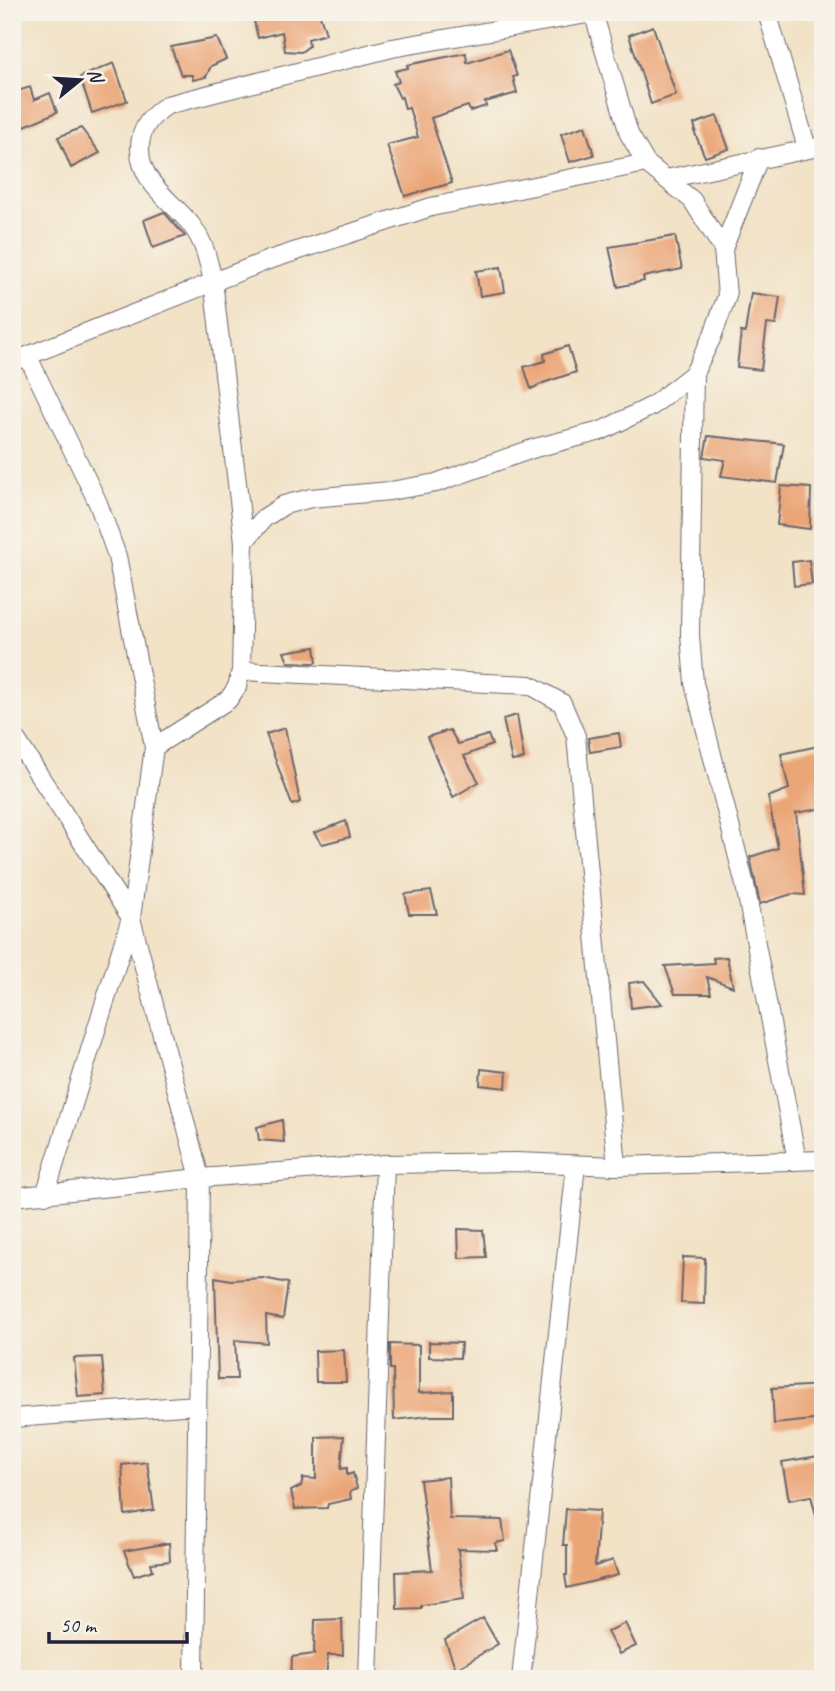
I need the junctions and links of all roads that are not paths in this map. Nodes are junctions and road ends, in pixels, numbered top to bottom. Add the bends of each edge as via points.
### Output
1 (767, 12) edge
2 (593, 13) edge
3 (815, 147) edge
4 (760, 158) junction
5 (646, 163) junction
6 (666, 179) junction
7 (723, 249) junction
8 (213, 281) junction
9 (20, 359) edge
10 (694, 373) junction
11 (244, 542) junction
12 (241, 671) junction
13 (12, 733) edge
14 (154, 747) junction
15 (131, 918) junction
16 (823, 1160) edge
17 (797, 1161) junction
18 (385, 1164) junction
19 (576, 1165) junction
20 (617, 1166) junction
21 (200, 1178) junction
22 (45, 1195) junction
23 (12, 1197) edge
24 (197, 1405) junction
25 (12, 1418) edge
26 (194, 1679) edge
27 (368, 1679) edge
28 (521, 1679) edge

1 - 3 street
2 - 5 street via 629,134
2 - 8 street via 392,48 167,105 152,116 140,135 139,162 204,245
3 - 4 street
4 - 6 street
4 - 7 street
5 - 6 street
5 - 8 street via 431,207
6 - 7 street via 692,200
7 - 10 street via 727,296
8 - 9 street
8 - 11 street
9 - 14 street via 98,503 117,556
10 - 11 street via 652,406 601,431 535,448 436,483 284,505 264,518
10 - 17 street via 690,635 694,683 745,885
11 - 12 street
12 - 14 street via 228,700
12 - 20 street via 530,685 562,703 576,736
13 - 15 street
14 - 15 street
15 - 21 street
15 - 22 street
16 - 17 street
17 - 20 street
18 - 19 street
18 - 21 street
18 - 27 street
19 - 20 street
19 - 28 street
21 - 22 street
21 - 24 street
22 - 23 street
24 - 25 street
24 - 26 street

